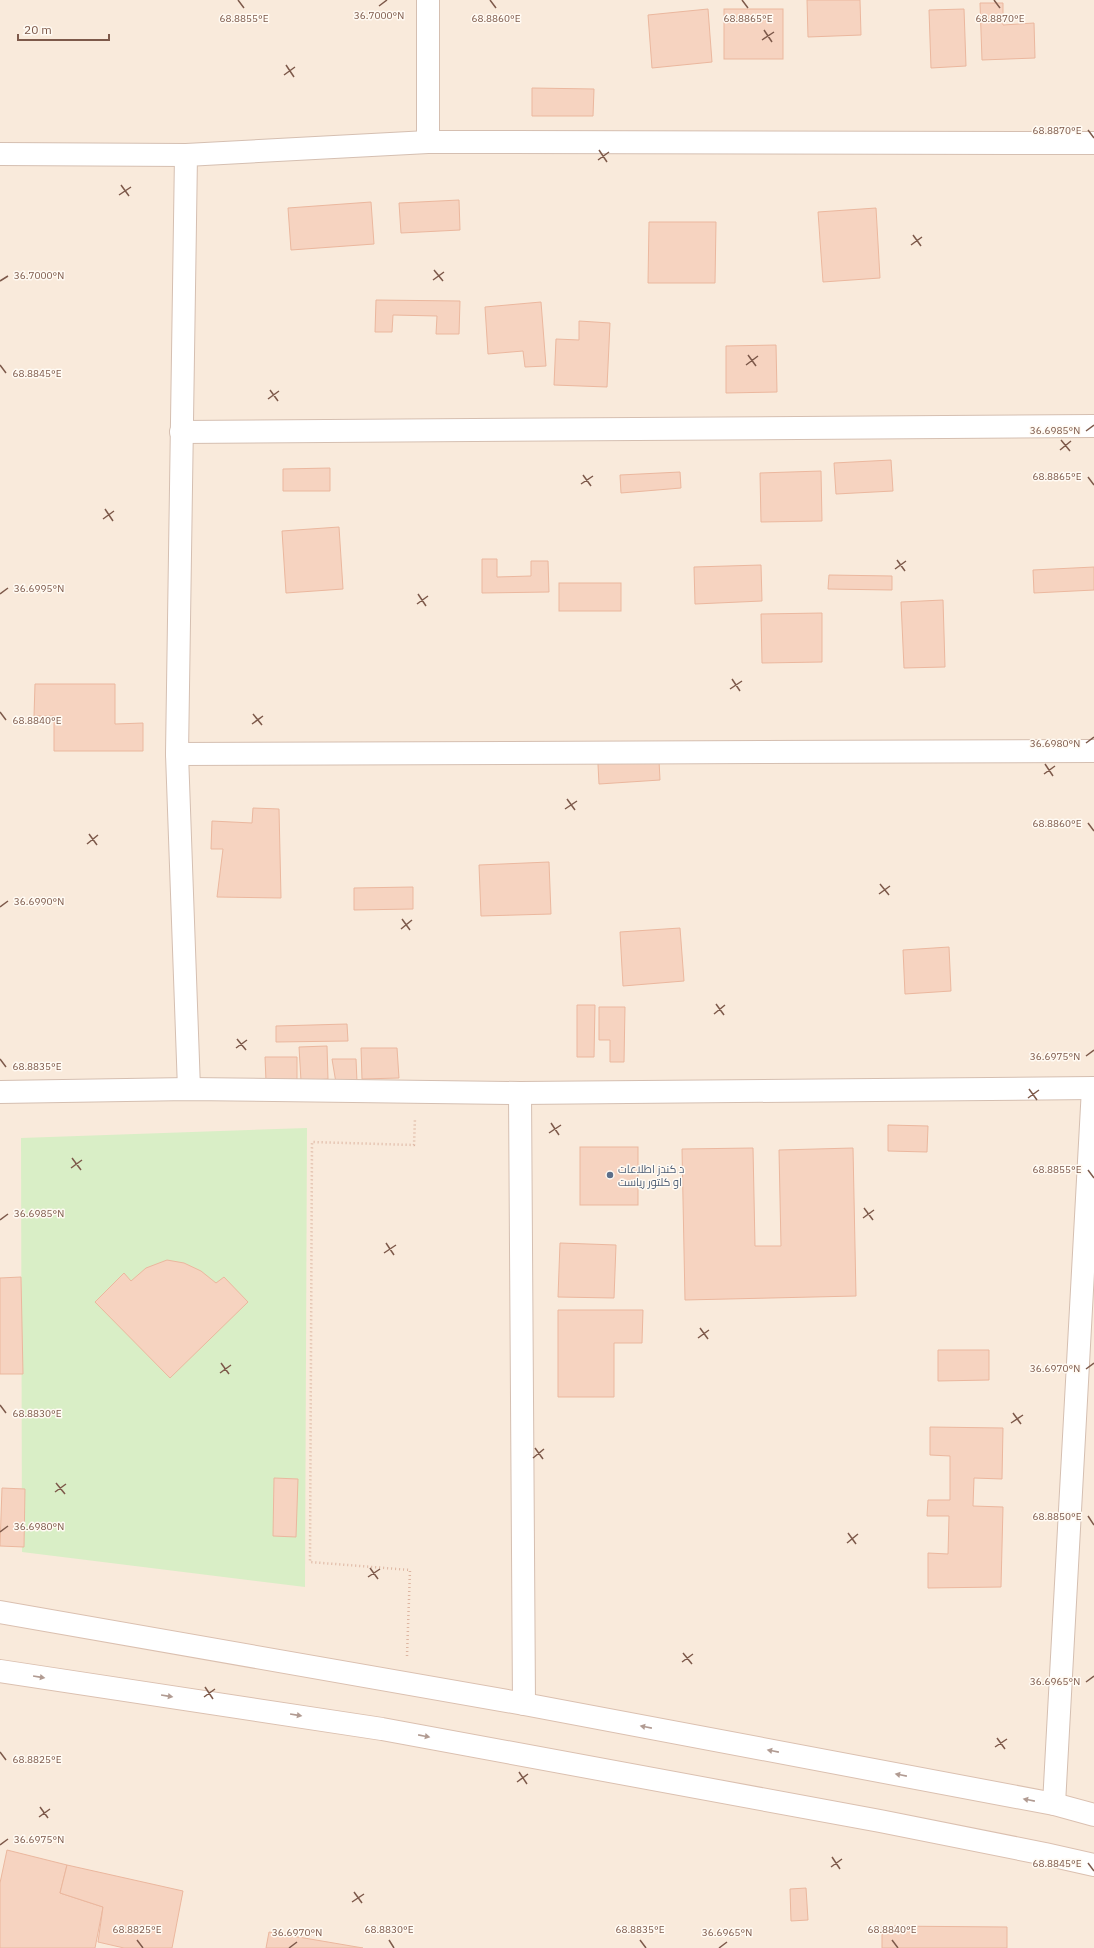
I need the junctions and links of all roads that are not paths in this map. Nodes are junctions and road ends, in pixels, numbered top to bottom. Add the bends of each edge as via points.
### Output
1 (428, 0) edge
2 (428, 142) junction
3 (1094, 143) edge
4 (0, 154) edge
5 (186, 155) junction
6 (1094, 426) edge
7 (181, 432) junction
8 (1094, 751) edge
9 (177, 754) junction
10 (1094, 1088) edge
11 (189, 1089) junction
12 (0, 1092) edge
13 (520, 1093) junction
14 (0, 1612) edge
15 (0, 1671) edge
16 (524, 1704) junction
17 (1054, 1804) junction
18 (1094, 1815) edge
19 (1094, 1865) edge

1 - 2 street
2 - 3 street
2 - 5 street
4 - 5 street
5 - 7 street
6 - 7 street
7 - 9 street
8 - 9 street
9 - 11 street
10 - 13 street
10 - 17 street
11 - 12 street
11 - 13 street
13 - 16 street
14 - 16 street
15 -> 19 street via 382,1728 872,1820
17 -> 16 street
17 - 18 street

